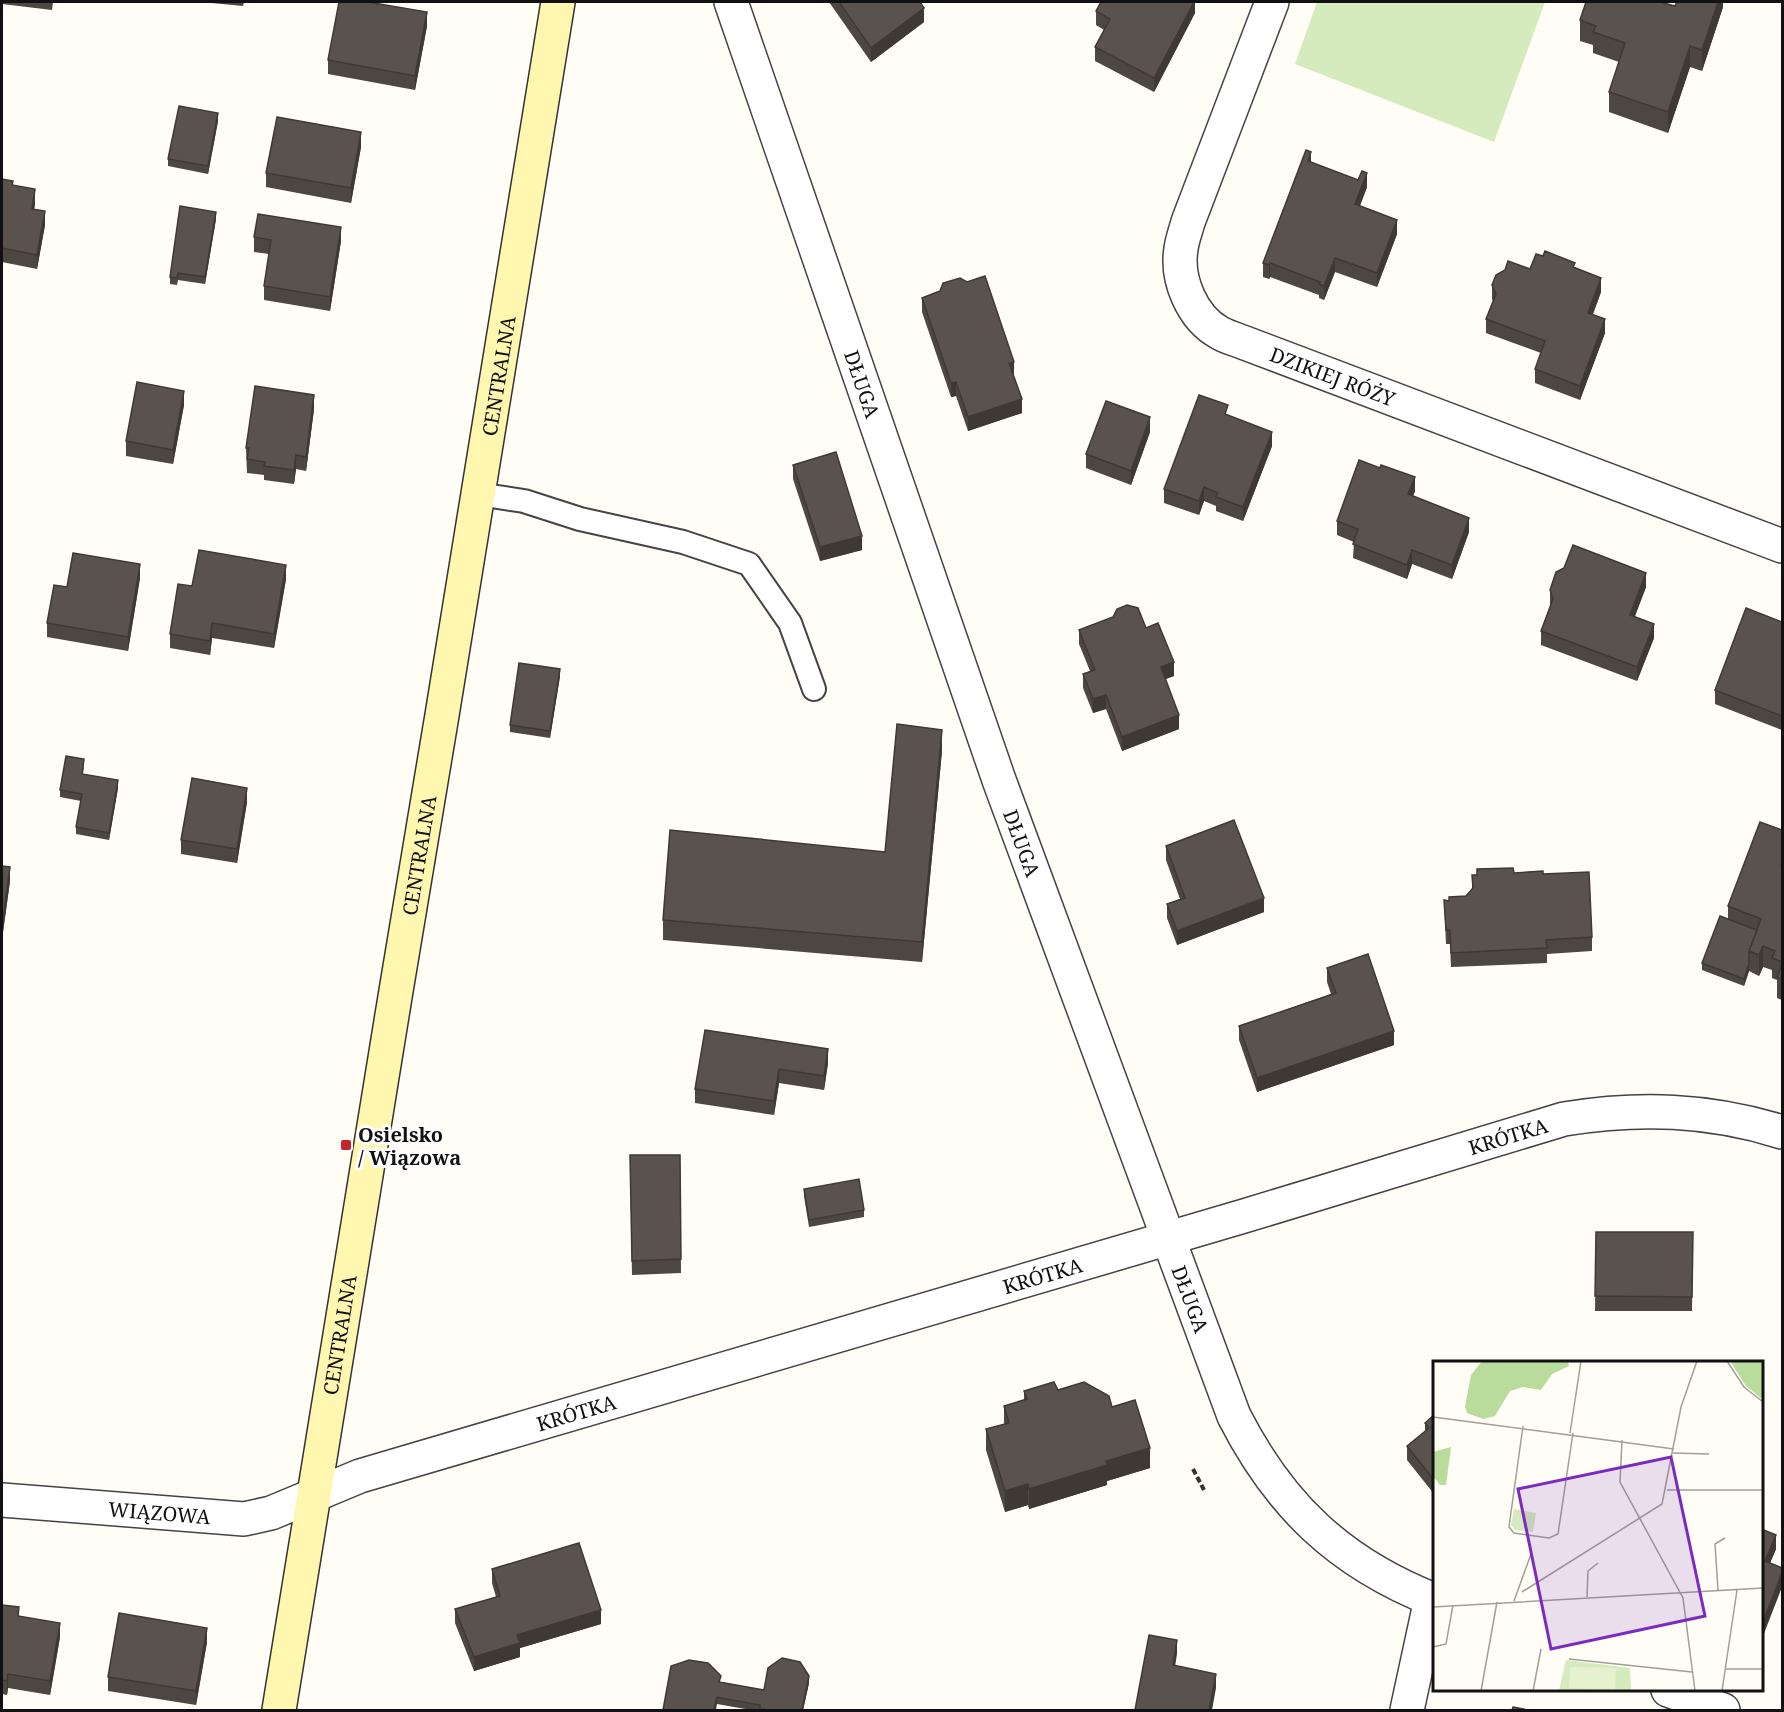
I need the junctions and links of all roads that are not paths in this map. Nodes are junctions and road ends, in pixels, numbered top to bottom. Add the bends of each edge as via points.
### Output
1 (558, 2) edge
2 (731, 2) edge
3 (1272, 2) edge
4 (478, 494) junction
5 (1782, 546) edge
6 (814, 689) dead end
7 (1782, 1132) edge
8 (1167, 1238) junction
9 (312, 1497) junction
10 (2, 1500) edge
11 (1433, 1599) edge
12 (1673, 1691) edge
13 (279, 1710) edge
14 (1407, 1710) edge
15 (1723, 1710) edge

1 - 4 street, CENTRALNA
2 - 8 street, DŁUGA via 999,780
3 - 5 street, DZIKIEJ RÓŻY via 1180,249 1186,290 1200,316 1218,332 1237,340
4 - 6 lane via 524,501 580,519 682,542 749,564 790,623
4 - 9 street, CENTRALNA
7 - 8 street, KRÓTKA via 1761,1125 1662,1110 1564,1119
8 - 9 street, KRÓTKA via 371,1473
8 - 11 street, DŁUGA via 1234,1416 1271,1478 1318,1531 1346,1553 1375,1573
9 - 10 street, WIĄZOWA via 244,1519
9 - 13 street, CENTRALNA
11 - 14 street
12 - 15 street

